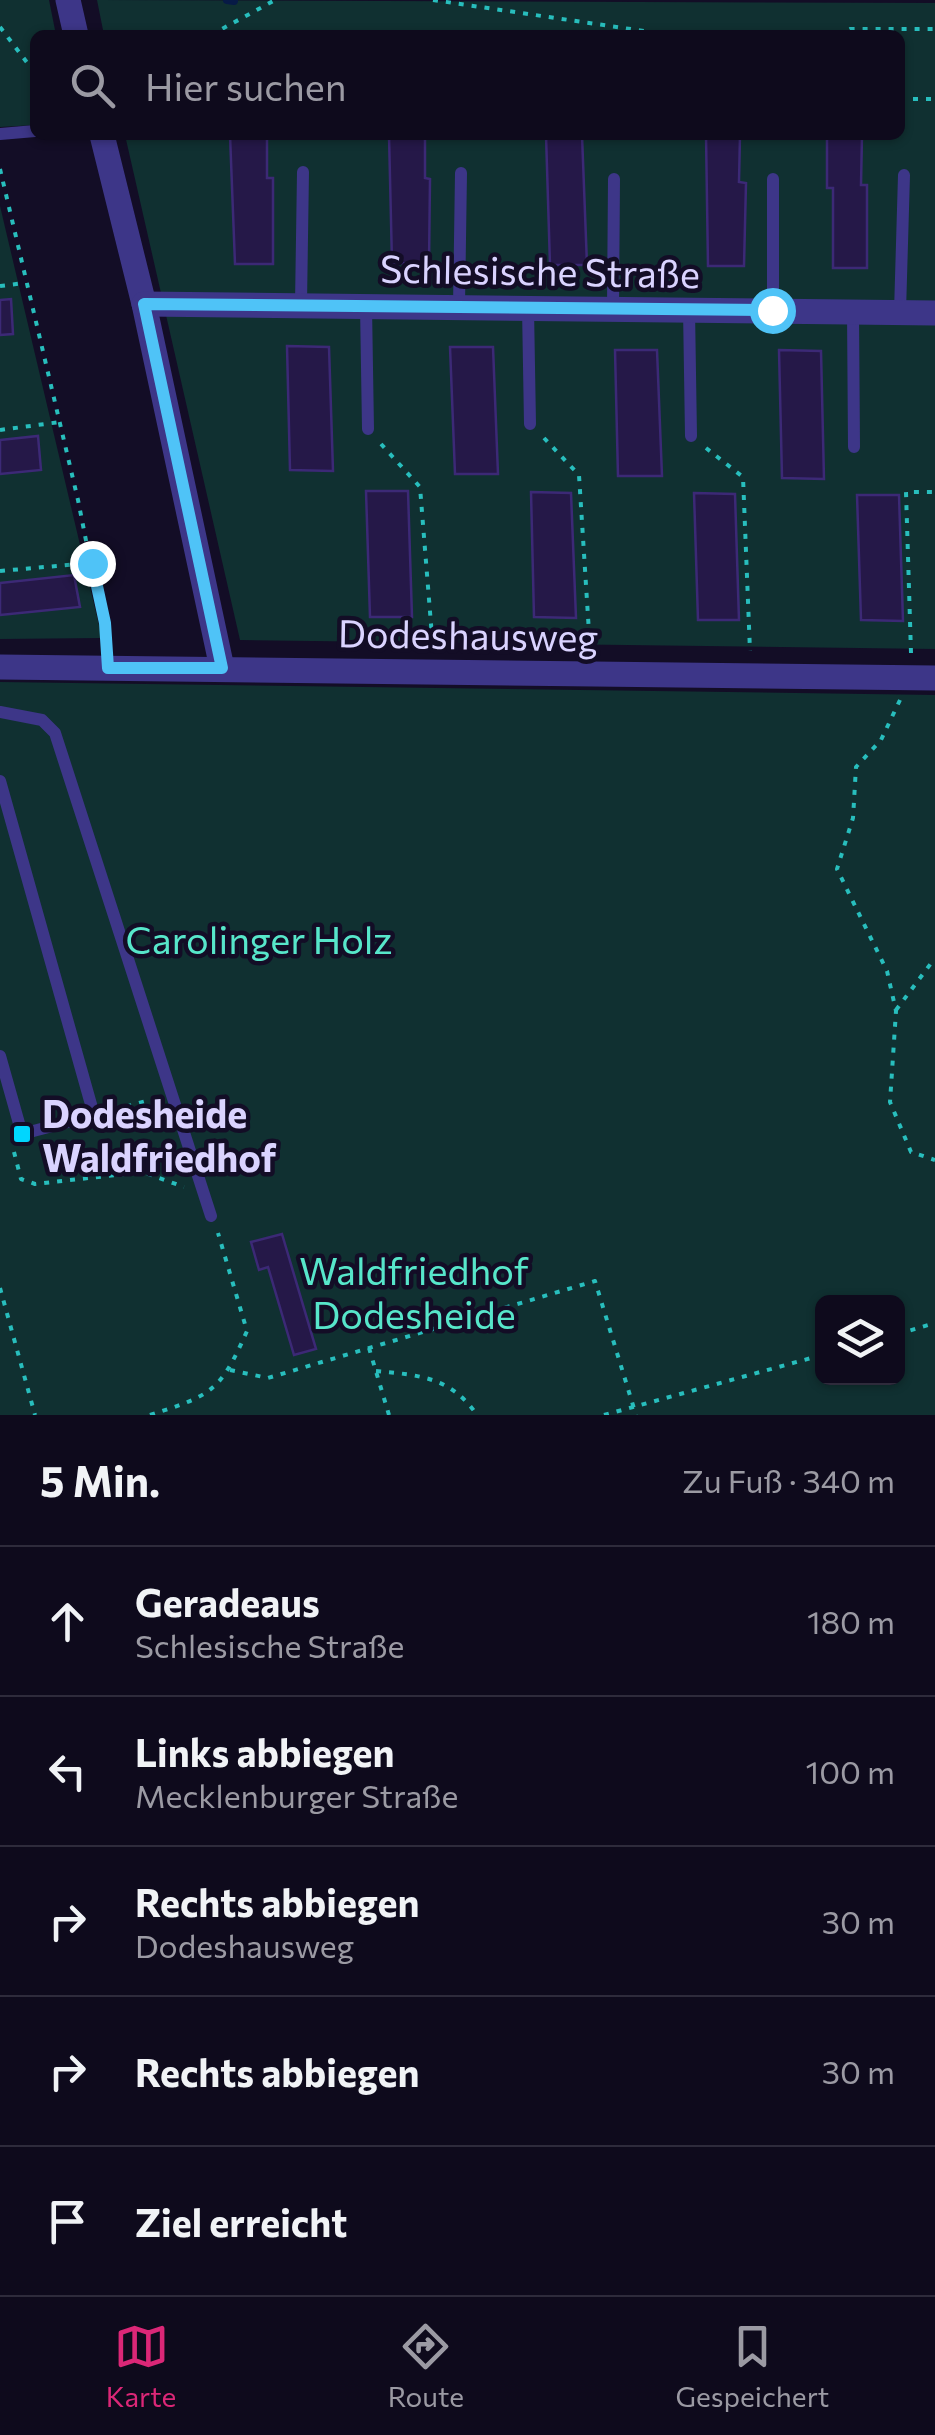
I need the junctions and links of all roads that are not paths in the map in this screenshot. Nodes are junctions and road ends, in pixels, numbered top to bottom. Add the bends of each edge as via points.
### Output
1 (68, 0) edge
2 (75, 30) edge
3 (30, 131) edge
4 (0, 134) edge
5 (103, 140) edge
6 (304, 172) dead end
7 (460, 173) dead end
8 (904, 175) dead end
9 (614, 179) dead end
10 (773, 179) dead end
11 (144, 304) junction
12 (301, 304) junction
13 (366, 304) junction
14 (459, 306) junction
15 (528, 308) junction
16 (613, 308) junction
17 (689, 309) junction
18 (772, 310) junction
19 (853, 312) junction
20 (900, 312) junction
21 (935, 313) edge
22 (530, 424) road end
23 (368, 429) road end
24 (691, 436) road end
25 (854, 447) dead end
26 (0, 668) edge
27 (222, 668) junction
28 (919, 670) edge
29 (0, 712) edge
30 (0, 781) edge
31 (0, 1056) edge
32 (211, 1216) road end

1 - 2 street
3 - 4 lane
5 - 11 street
6 - 12 lane
7 - 14 lane
8 - 20 lane
9 - 16 lane
10 - 18 lane
11 - 12 street, Schlesische Straße
11 - 27 street
12 - 13 street, Schlesische Straße
13 - 14 street, Schlesische Straße
13 - 23 lane
14 - 15 street, Schlesische Straße
15 - 16 street, Schlesische Straße
15 - 22 lane
16 - 17 street, Schlesische Straße
17 - 18 street, Schlesische Straße
17 - 24 lane
18 - 19 street, Schlesische Straße
19 - 20 street, Schlesische Straße
19 - 25 lane
20 - 21 street, Schlesische Straße
26 - 27 street, Dodeshausweg
27 - 28 street, Dodeshausweg
29 - 32 lane via 42,720 55,733
30 - 31 lane via 94,1116 22,1134

